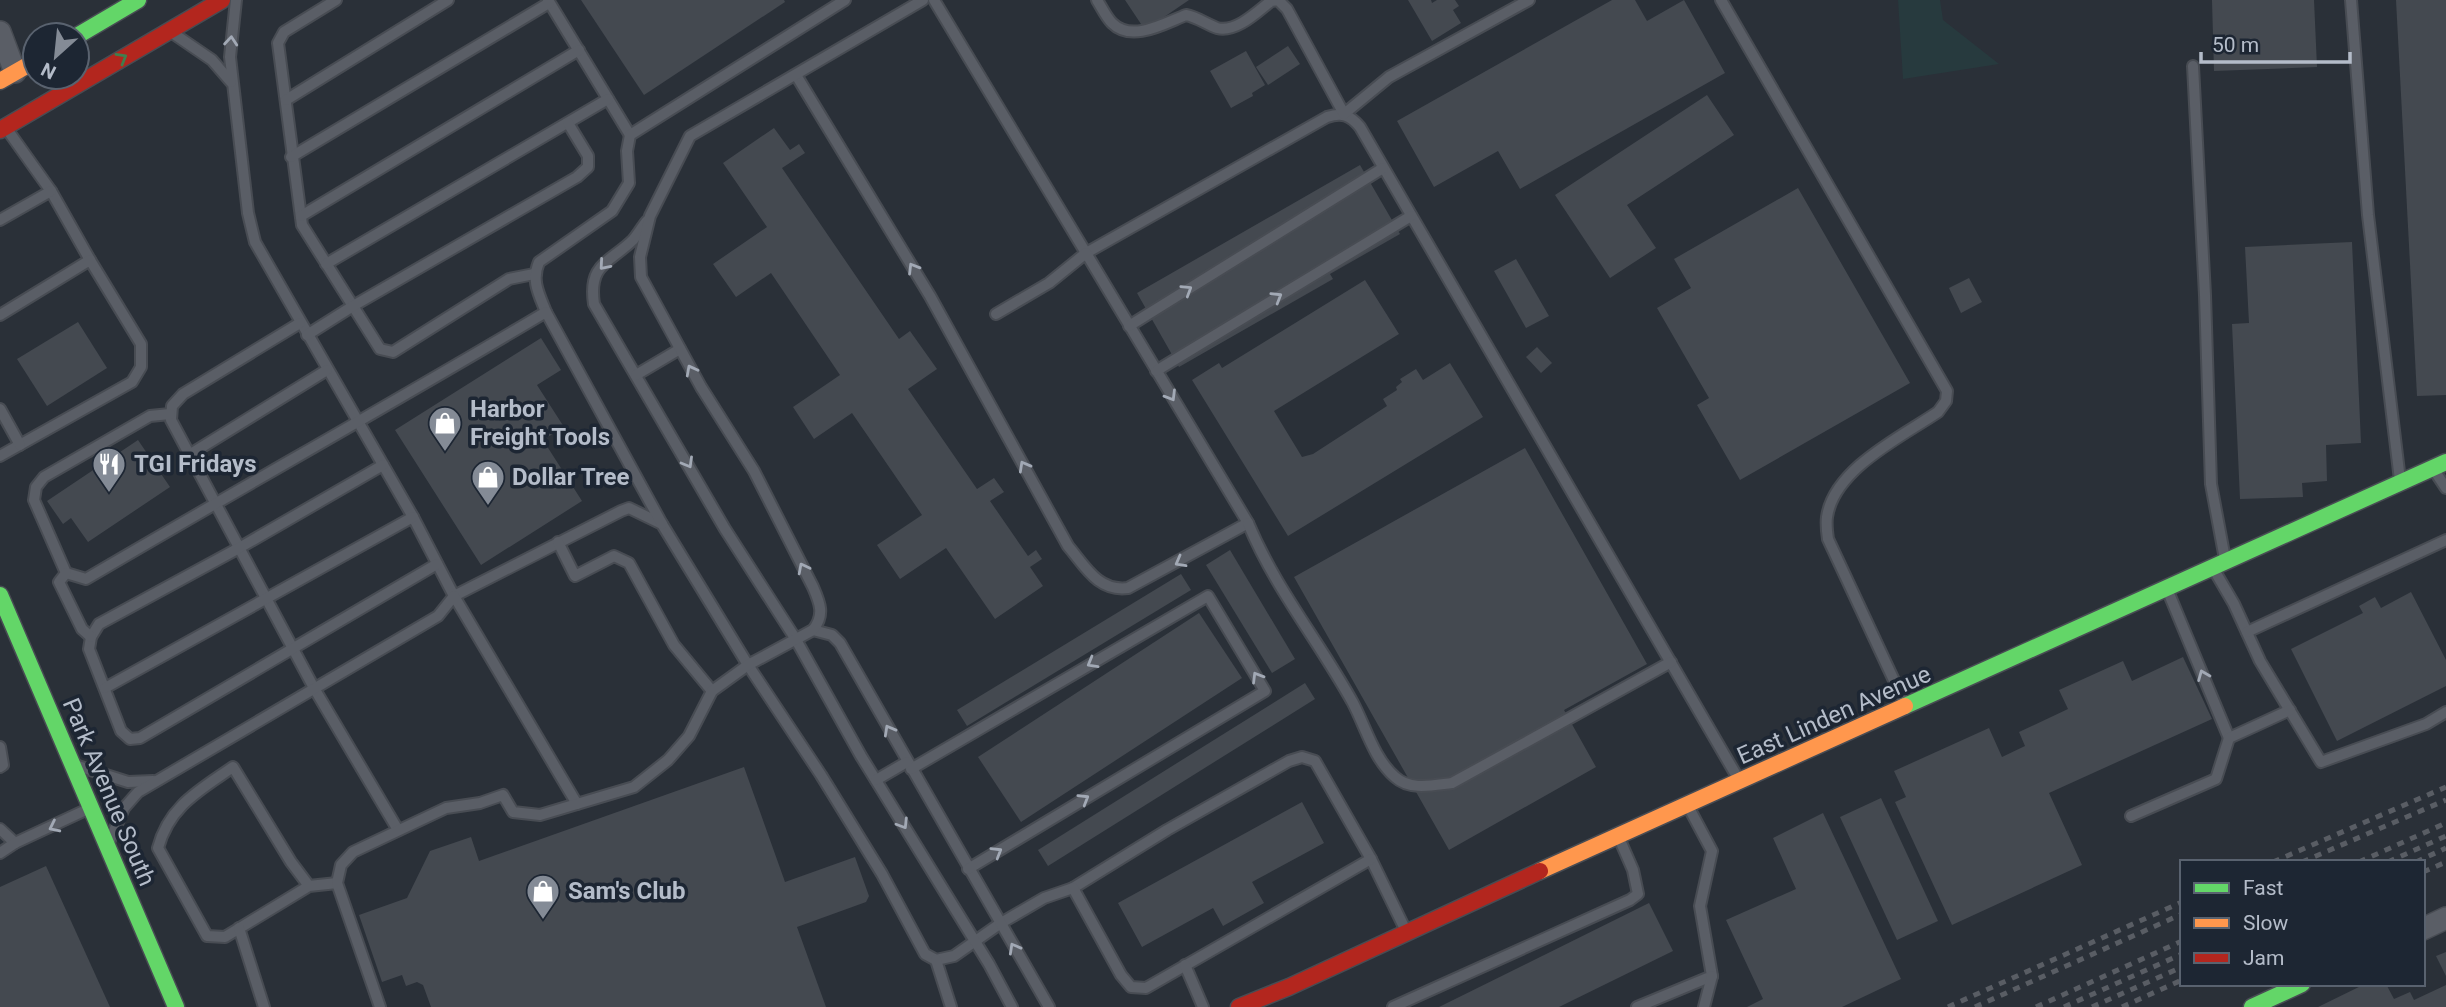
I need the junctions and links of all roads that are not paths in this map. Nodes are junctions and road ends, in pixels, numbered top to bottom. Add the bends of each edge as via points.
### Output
1 (138, 0) edge
2 (222, 0) edge
3 (236, 0) edge
4 (336, 0) edge
5 (448, 0) edge
6 (845, 0) edge
7 (923, 0) edge
8 (934, 0) edge
9 (1097, 0) edge
10 (1278, 0) edge
11 (1529, 0) edge
12 (1721, 0) edge
13 (2351, 0) edge
14 (548, 1) edge
15 (91, 28) edge
16 (169, 31) junction
17 (0, 32) edge
18 (579, 50) junction
19 (2193, 66) dead end
20 (796, 75) junction
21 (8, 77) edge
22 (232, 82) junction
23 (608, 99) junction
24 (286, 100) junction
25 (1344, 114) junction
26 (568, 123) junction
27 (3, 128) edge
28 (630, 135) junction
29 (291, 157) junction
30 (1383, 169) junction
31 (51, 191) junction
32 (300, 216) junction
33 (650, 216) junction
34 (1411, 216) junction
35 (0, 220) edge
36 (1086, 253) junction
37 (90, 260) junction
38 (326, 264) junction
39 (534, 274) junction
40 (353, 306) junction
41 (546, 313) junction
42 (996, 314) dead end
43 (0, 315) edge
44 (300, 323) junction
45 (1129, 326) junction
46 (307, 335) junction
47 (680, 349) junction
48 (327, 370) junction
49 (1156, 371) junction
50 (636, 374) junction
51 (0, 408) edge
52 (170, 414) junction
53 (359, 423) junction
54 (20, 445) junction
55 (189, 455) junction
56 (0, 456) edge
57 (2439, 465) edge
58 (383, 466) junction
59 (2400, 483) junction
60 (2446, 488) edge
61 (216, 503) junction
62 (413, 517) junction
63 (1248, 523) junction
64 (662, 524) junction
65 (2446, 540) edge
66 (558, 542) junction
67 (239, 548) junction
68 (438, 564) junction
69 (2219, 565) junction
70 (66, 573) junction
71 (2166, 589) junction
72 (0, 595) edge
73 (454, 596) junction
74 (265, 598) junction
75 (813, 629) junction
76 (2247, 632) junction
77 (91, 637) junction
78 (794, 638) junction
79 (292, 649) junction
80 (1671, 662) junction
81 (748, 665) junction
82 (105, 688) junction
83 (314, 688) junction
84 (712, 691) junction
85 (1906, 707) junction
86 (2290, 710) junction
87 (2446, 712) edge
88 (2229, 738) junction
89 (0, 747) edge
90 (72, 764) junction
91 (909, 765) junction
92 (0, 767) edge
93 (876, 780) junction
94 (153, 781) junction
95 (1740, 782) junction
96 (577, 804) junction
97 (1688, 806) junction
98 (91, 808) junction
99 (2131, 816) dead end
100 (0, 829) edge
101 (398, 830) junction
102 (1618, 838) junction
103 (15, 843) junction
104 (107, 846) junction
105 (0, 853) edge
106 (1371, 859) junction
107 (968, 869) junction
108 (337, 883) junction
109 (309, 886) junction
110 (1073, 888) junction
111 (2446, 918) edge
112 (1001, 923) junction
113 (239, 928) junction
114 (2425, 928) edge
115 (1406, 931) junction
116 (975, 941) junction
117 (936, 960) junction
118 (1185, 965) junction
119 (1712, 976) junction
120 (2298, 986) edge
121 (2261, 1005) edge
122 (176, 1007) edge
123 (264, 1007) edge
124 (380, 1007) edge
125 (951, 1007) edge
126 (1012, 1007) edge
127 (1049, 1007) edge
128 (1203, 1007) edge
129 (1240, 1007) edge
130 (1393, 1007) edge
131 (1637, 1007) edge
132 (1704, 1007) edge

1 - 15 main road
2 - 16 main road
22 -> 3 lane
4 - 24 lane via 284,32 278,43
5 - 24 lane
6 - 28 lane
7 - 20 lane
8 - 36 lane
9 - 10 lane via 1111,22 1129,32 1186,15 1227,29
10 - 25 lane
11 - 25 lane via 1389,77
12 - 85 lane via 1947,391 1938,412 1853,470 1834,496 1827,517 1828,539
13 - 59 lane via 2368,215
14 - 18 lane
14 - 29 lane
16 - 22 lane via 212,60
27 -> 16 main road
17 - 21 street
18 - 23 lane
18 - 32 lane
19 - 69 lane via 2211,484
20 - 33 lane via 690,136
63 -> 20 lane via 1128,588 1114,590 1093,578 1068,545 930,296
22 - 44 lane via 255,242
23 - 26 lane
23 - 28 lane
24 - 29 lane
25 - 30 lane via 1360,127
25 - 36 lane via 1327,117
26 - 38 lane
26 - 40 lane via 588,156 587,167 577,177
27 - 31 lane
28 - 39 lane via 629,183 621,199 612,211 539,262
29 - 32 lane
30 - 34 lane
45 -> 30 lane
31 - 35 lane
31 - 37 lane
32 - 38 lane
33 - 47 lane via 640,257 641,277
33 -> 50 lane via 633,239 598,269 593,280 594,304
49 -> 34 lane
34 - 80 lane
36 - 42 lane via 1049,283
36 - 45 lane
37 - 43 lane
37 - 54 lane via 141,344 141,367 132,382
38 - 40 lane
39 - 40 lane via 509,279 393,352 380,349
39 - 41 lane
40 - 46 lane
41 - 53 lane
41 - 64 lane
44 - 46 lane
44 - 52 lane via 183,394
45 - 49 lane
46 - 48 lane
47 - 50 lane
75 -> 47 lane via 821,616 813,587 754,471
48 - 53 lane
48 - 55 lane
49 -> 63 lane
50 -> 78 lane
51 - 54 lane
52 - 55 lane
52 - 70 lane via 150,416 44,477 36,487 34,500
53 - 58 lane
53 - 61 lane
54 - 56 lane
55 - 61 lane
57 - 59 main road, East Linden Avenue
57 - 60 lane
58 - 62 lane
58 - 67 lane
59 - 69 main road, East Linden Avenue
61 - 67 lane
61 - 70 lane via 86,579
62 - 68 lane
62 - 74 lane
63 - 80 lane via 1264,560 1352,702 1382,763 1397,780 1420,787 1452,783
64 - 66 lane via 629,509
64 - 81 lane
65 - 76 lane
66 - 73 lane
66 - 84 lane via 575,576 614,556 629,563 674,645
67 - 74 lane
67 - 77 lane via 99,624
68 - 73 lane
68 - 79 lane
69 - 71 main road, East Linden Avenue
69 - 76 lane
70 - 77 lane via 60,582 82,629
71 - 85 main road, East Linden Avenue
88 -> 71 lane
72 - 90 main road, Park Avenue South
73 - 83 lane via 438,616
73 - 96 lane
74 - 79 lane
74 - 82 lane
75 - 78 lane
91 -> 75 lane via 840,643
76 - 86 lane
77 - 82 lane via 89,649
78 - 81 lane
78 - 93 lane
79 - 82 lane via 140,738 130,739 121,731
79 - 83 lane
80 - 95 lane
81 - 84 lane
81 - 117 lane via 882,874 925,954
83 - 94 lane
83 - 101 lane
84 - 96 lane via 689,736 668,760 634,787
85 - 95 main road, East Linden Avenue
86 - 87 lane via 2321,762 2426,724
86 - 88 lane
88 - 99 lane via 2216,779
89 - 92 lane
90 - 94 lane via 128,782
90 - 98 main road, Park Avenue South
91 - 93 lane
91 - 107 lane
107 -> 91 lane via 1265,691 1208,596
93 -> 116 lane
94 - 104 lane via 129,800
95 - 97 main road, East Linden Avenue
96 - 101 lane via 540,815 513,812 503,795 446,808
97 - 102 main road, East Linden Avenue
97 - 119 lane via 1712,851 1700,906
98 -> 103 lane
98 - 104 main road, Park Avenue South
100 - 103 lane
101 - 108 lane via 353,852 341,865
102 - 115 main road, East Linden Avenue
102 - 130 lane via 1638,894
103 - 105 lane
104 - 122 main road, Park Avenue South
106 - 110 lane via 1315,761 1302,757 1167,830
106 - 115 lane
106 - 118 lane
107 - 112 lane
108 - 109 lane
108 - 124 lane
109 - 113 lane
109 - 113 lane via 233,767 174,812 158,849 206,936 225,937
110 - 112 lane via 1044,898
110 - 118 lane via 1131,987 1146,988
111 - 114 street
112 - 116 lane
127 -> 112 lane
113 - 123 lane
115 - 129 main road, East Linden Avenue
116 - 117 lane via 954,956
116 - 126 lane
117 - 125 lane
118 - 128 lane
119 - 131 lane
119 - 132 lane
120 - 121 main road

